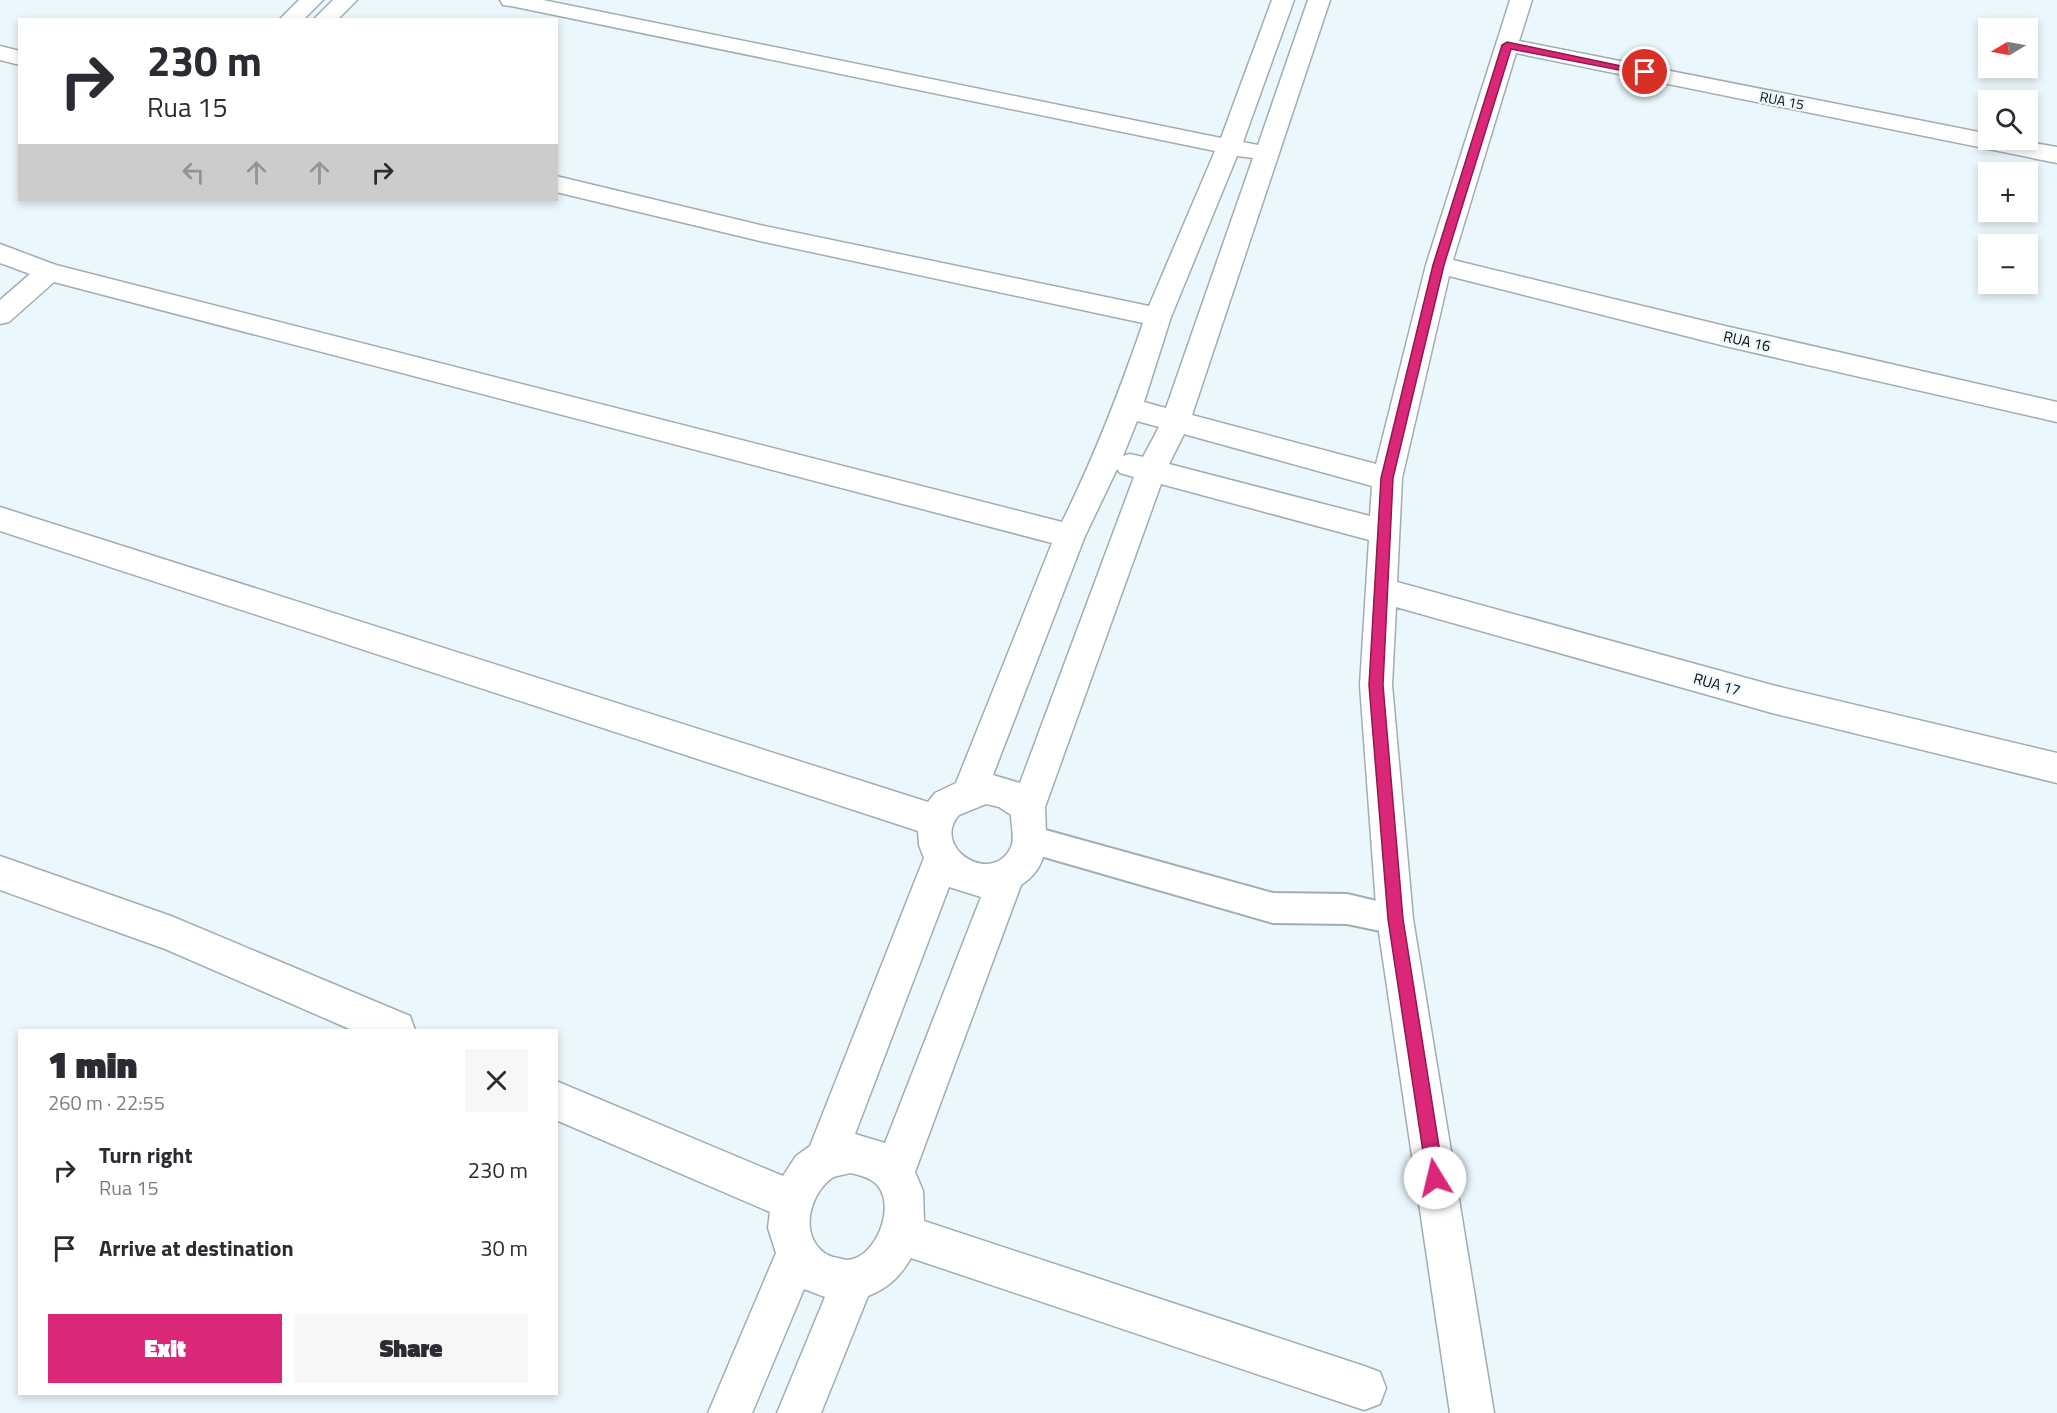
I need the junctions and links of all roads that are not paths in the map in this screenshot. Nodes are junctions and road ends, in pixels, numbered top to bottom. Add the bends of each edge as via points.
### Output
1 (312, 0) edge
2 (346, 0) edge
3 (511, 0) edge
4 (1283, 0) edge
5 (1521, 0) edge
6 (1318, 2) edge
7 (292, 18) edge
8 (326, 18) edge
9 (1507, 45) junction
10 (0, 53) edge
11 (18, 58) edge
12 (1229, 147) junction
13 (2057, 154) edge
14 (1266, 155) junction
15 (558, 184) edge
16 (5, 260) edge
17 (1438, 265) junction
18 (49, 272) junction
19 (0, 315) edge
20 (1158, 317) junction
21 (1128, 408) junction
22 (2057, 412) edge
23 (1176, 421) junction
24 (1107, 460) junction
25 (1151, 471) junction
26 (1387, 478) junction
27 (0, 519) edge
28 (1384, 532) junction
29 (1070, 536) junction
30 (1381, 590) junction
31 (2057, 768) edge
32 (969, 794) junction
33 (936, 821) junction
34 (1030, 823) junction
35 (941, 860) junction
36 (0, 873) edge
37 (1007, 875) junction
38 (1395, 919) junction
39 (394, 1029) edge
40 (558, 1101) edge
41 (825, 1160) junction
42 (894, 1173) junction
43 (792, 1201) junction
44 (903, 1235) junction
45 (797, 1254) junction
46 (853, 1280) junction
47 (1364, 1388) dead end
48 (730, 1413) edge
49 (799, 1413) edge
50 (1472, 1413) edge

1 - 7 street
2 - 8 street
3 - 12 street
4 - 6 street
4 - 12 street
5 - 9 street
6 - 14 street
9 - 13 street, RUA 15
9 - 17 street
10 - 11 street
12 - 14 street
12 - 20 street
14 - 23 street
15 - 20 street via 760,233
16 - 18 street
17 - 22 street, RUA 16
17 - 26 street
18 - 19 street
18 - 29 street
20 - 21 street
21 - 23 street
21 - 24 street
23 - 25 street
23 - 26 street
24 - 25 street
24 - 29 street
25 - 28 street
25 - 34 street
26 - 28 street
27 - 33 street
28 - 30 street
29 - 32 street
30 - 31 street, RUA 17 via 1772,699
30 - 38 street via 1376,685
32 - 33 street via 947,804
32 - 34 street via 986,789 1006,793
33 - 35 street via 934,841
34 - 37 street via 1023,860
34 - 38 lane via 1273,908 1347,909
35 - 37 street via 970,880
35 - 41 street
36 - 39 street via 171,934
37 - 42 street
38 - 50 street
40 - 43 street
41 - 42 street via 850,1153 874,1158
41 - 43 street via 806,1177
42 - 44 street via 903,1192
43 - 45 street via 789,1229
44 - 46 street via 891,1256 874,1272
44 - 47 street
45 - 46 street via 812,1271 831,1280
45 - 48 street
46 - 49 street

